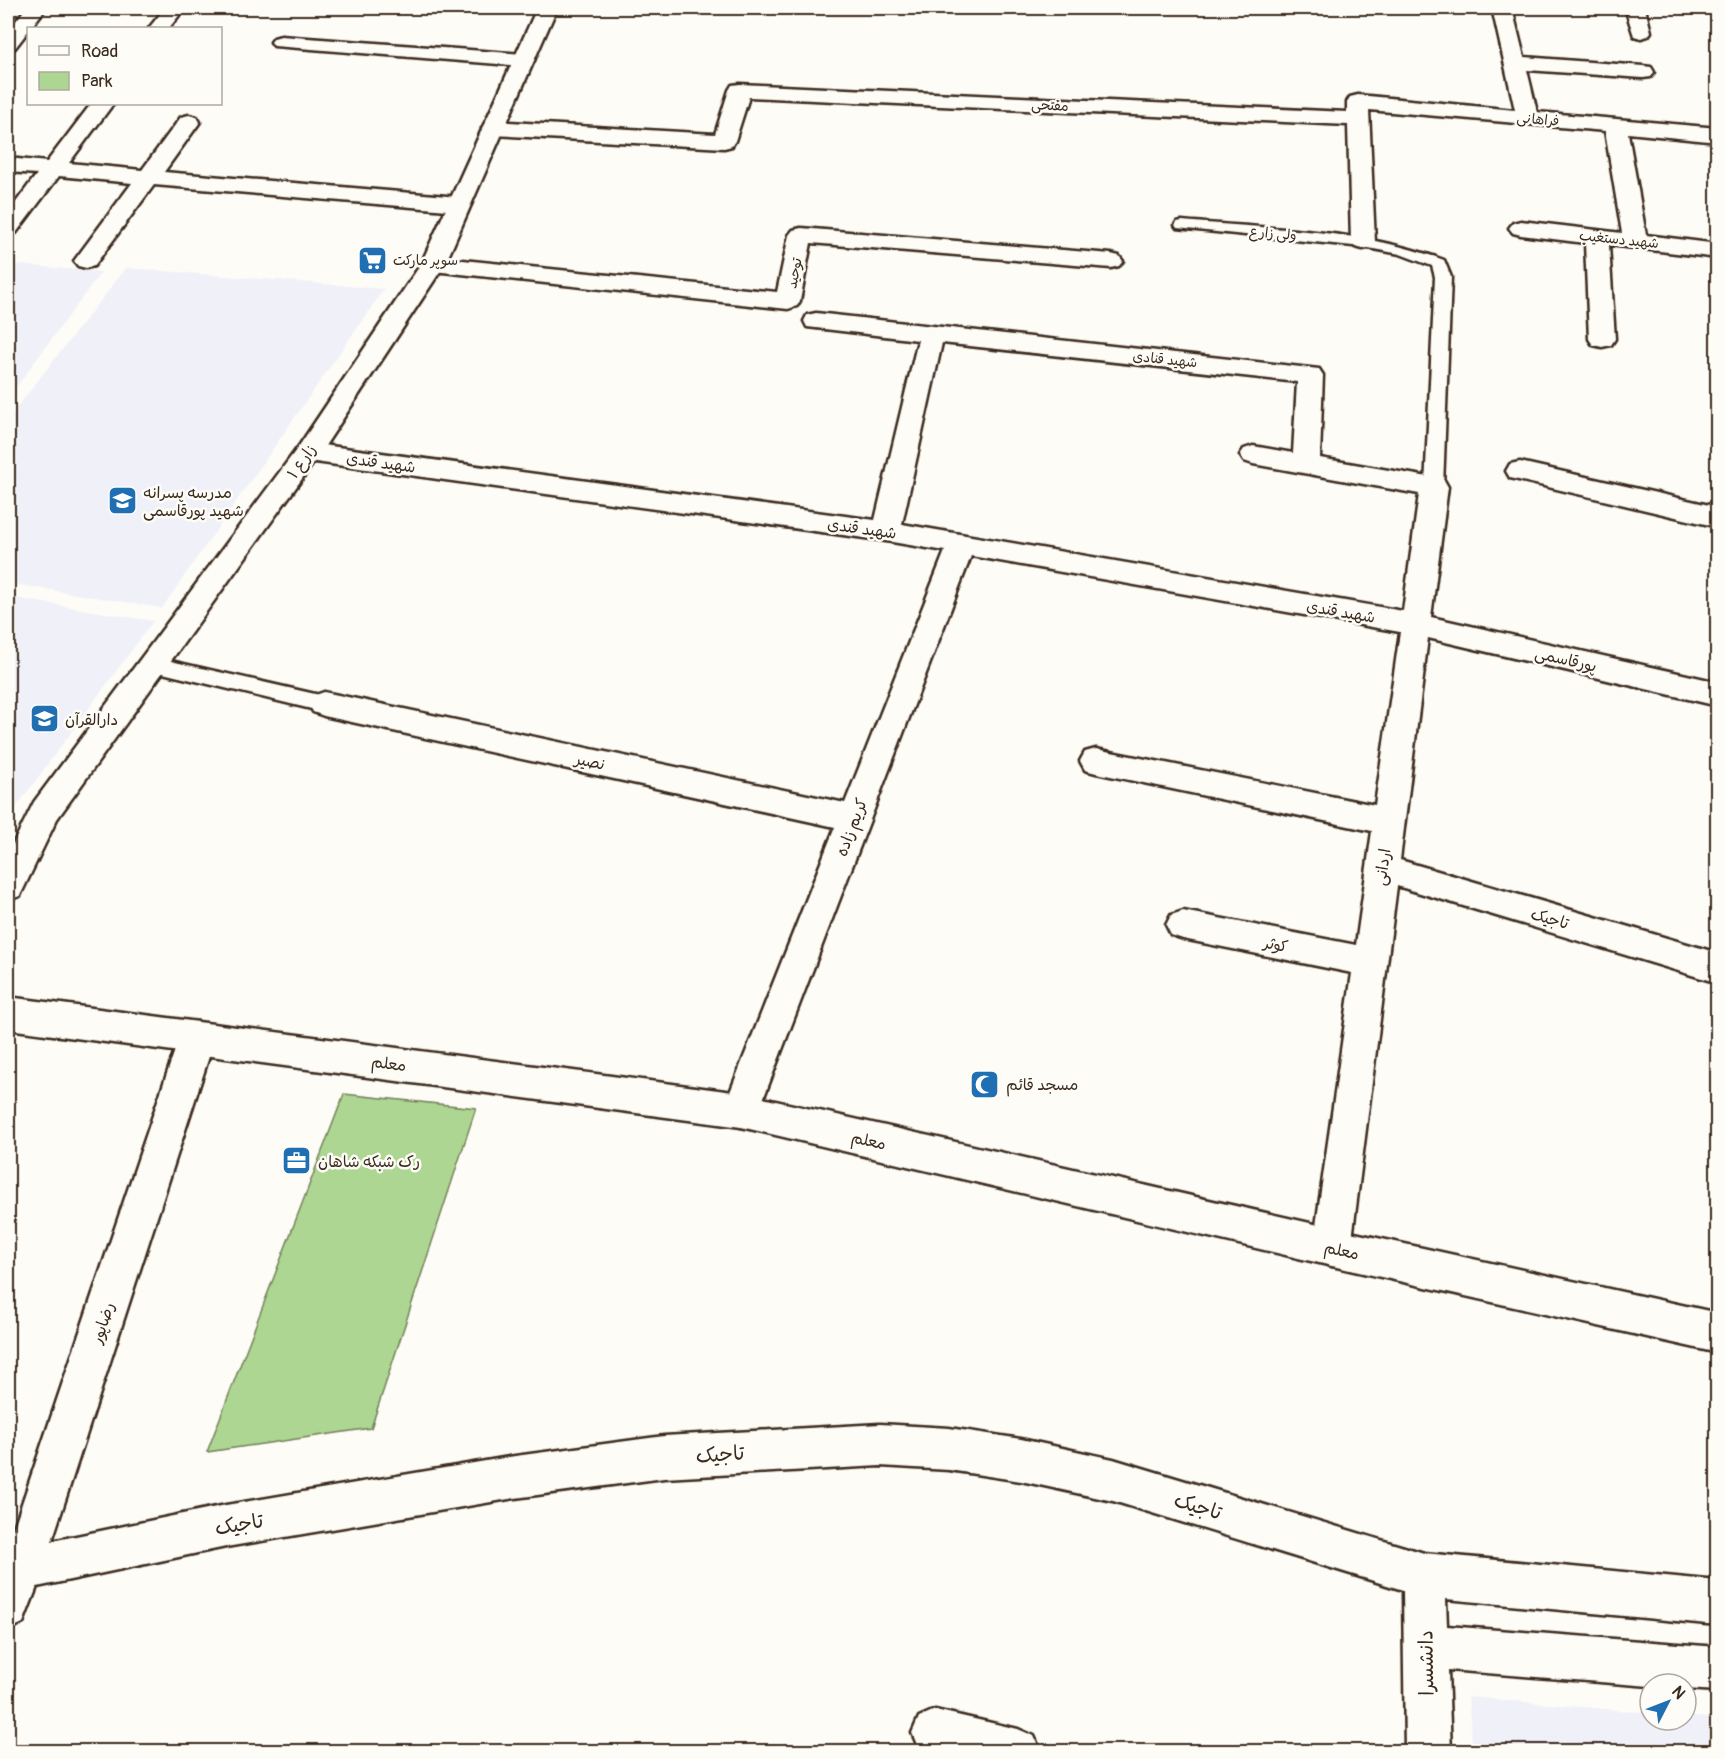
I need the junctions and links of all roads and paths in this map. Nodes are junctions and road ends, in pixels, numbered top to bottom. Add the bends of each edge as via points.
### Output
1 (36, 8) edge
2 (175, 8) edge
3 (547, 8) edge
4 (1502, 8) edge
5 (1635, 8) edge
6 (160, 27) edge
7 (1641, 32) dead end
8 (280, 42) dead end
9 (8, 44) edge
10 (524, 60) junction
11 (1515, 63) junction
12 (1643, 72) dead end
13 (101, 105) edge
14 (1359, 110) junction
15 (1528, 118) junction
16 (189, 122) dead end
17 (1615, 125) junction
18 (493, 128) junction
19 (1718, 135) edge
20 (8, 165) edge
21 (52, 169) junction
22 (145, 179) junction
23 (459, 204) junction
24 (1182, 225) dead end
25 (8, 228) edge
26 (1521, 228) dead end
27 (1597, 237) junction
28 (1635, 241) junction
29 (1364, 242) junction
30 (1718, 251) edge
31 (86, 261) dead end
32 (1111, 261) dead end
33 (434, 264) junction
34 (816, 321) dead end
35 (932, 333) junction
36 (1602, 339) dead end
37 (308, 452) junction
38 (1253, 455) dead end
39 (1306, 464) junction
40 (1520, 471) dead end
41 (1434, 488) junction
42 (1718, 517) edge
43 (886, 531) junction
44 (962, 544) junction
45 (1414, 624) junction
46 (153, 664) junction
47 (1718, 694) edge
48 (324, 704) joint
49 (1096, 761) dead end
50 (855, 818) junction
51 (1388, 821) junction
52 (1382, 868) junction
53 (8, 886) edge
54 (1183, 925) dead end
55 (1369, 962) junction
56 (1718, 968) edge
57 (8, 1013) edge
58 (197, 1038) junction
59 (741, 1110) junction
60 (1332, 1247) junction
61 (1718, 1333) edge
62 (14, 1570) edge
63 (1424, 1575) junction
64 (1718, 1603) edge
65 (8, 1608) edge
66 (1426, 1646) junction
67 (1718, 1669) edge
68 (935, 1733) dead end
69 (1018, 1752) edge
70 (1428, 1752) edge

1 - 9 street
2 - 6 street
3 - 10 street, زارع ۱
4 - 11 street
5 - 7 street
8 - 10 street
10 - 18 street, زارع ۱
11 - 12 street
11 - 15 street
13 - 21 street
14 - 15 street, فراهانی
14 - 18 street, مفتحی via 740,90 724,141
14 - 29 street
15 - 17 street, فراهانی
16 - 22 street
17 - 19 street, فراهانی
17 - 28 street
18 - 23 street, زارع ۱
20 - 21 street
21 - 22 street
21 - 25 street
22 - 23 street
22 - 31 street
23 - 33 street, زارع ۱
24 - 29 lane, ولی زارع
26 - 27 street, شهید دستغیب
27 - 28 street, شهید دستغیب
27 - 36 street
28 - 30 street, شهید دستغیب
29 - 41 lane, ولی زارع via 1404,250 1439,263 1443,277
32 - 33 street, توحید via 801,235 788,301
33 - 37 street, زارع ۱
34 - 35 street, شهید قنادی
35 - 39 street, شهید قنادی via 1310,375
35 - 43 street
37 - 43 street, شهید قندی
37 - 46 street, زارع ۱
38 - 39 street
39 - 41 street
40 - 42 street
41 - 45 street, اردانی
43 - 44 street, شهید قندی
44 - 45 street, شهید قندی
44 - 50 street, کریم زاده
45 - 47 street, پورقاسمی
45 - 51 street, اردانی
46 - 48 lane
46 - 53 street, زارع ۱ via 45,812
48 - 50 street, نصیر
49 - 51 street
50 - 59 street, کریم زاده
51 - 52 street, اردانی
52 - 55 street, اردانی
52 - 56 street, تاجیک
54 - 55 street, کوثر
55 - 60 street, اردانی
57 - 58 street, معلم
58 - 59 street, معلم
58 - 62 street, رضاپور
59 - 60 street, معلم
60 - 61 street, معلم
62 - 63 street, تاجیک via 226,1526 515,1477 664,1457 880,1445 949,1449 1113,1480
62 - 65 street, رضاپور
63 - 64 street, تاجیک
63 - 66 street, دانشسرا
66 - 67 street
66 - 70 street, دانشسرا
68 - 69 street

